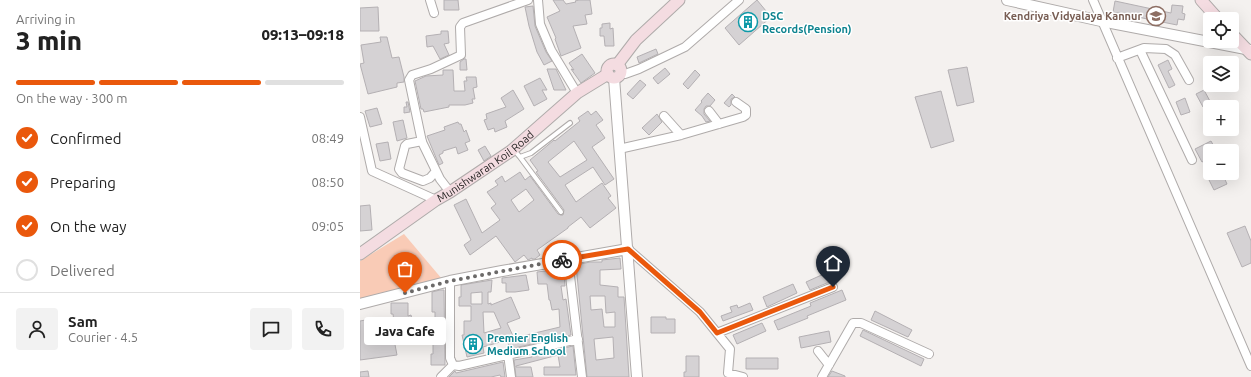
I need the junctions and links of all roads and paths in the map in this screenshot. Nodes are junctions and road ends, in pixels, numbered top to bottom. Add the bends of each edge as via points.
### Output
1 (430, 0) edge
2 (528, 0) edge
3 (538, 0) edge
4 (679, 0) edge
5 (739, 0) edge
6 (1006, 0) edge
7 (1093, 0) edge
8 (1201, 0) edge
9 (434, 12) dead end
10 (1212, 12) edge
11 (1101, 21) junction
12 (1239, 41) edge
13 (1140, 50) junction
14 (1249, 51) edge
15 (1117, 58) junction
16 (615, 72) junction
17 (1189, 80) dead end
18 (577, 93) junction
19 (736, 102) dead end
20 (709, 111) dead end
21 (664, 116) dead end
22 (360, 117) edge
23 (570, 123) dead end
24 (719, 124) junction
25 (681, 135) junction
26 (422, 141) junction
27 (619, 149) junction
28 (516, 153) junction
29 (1192, 160) dead end
30 (436, 171) junction
31 (450, 192) junction
32 (436, 200) junction
33 (561, 212) dead end
34 (628, 249) junction
35 (360, 254) edge
36 (568, 259) junction
37 (450, 281) junction
38 (833, 287) dead end
39 (360, 304) edge
40 (717, 333) junction
41 (578, 339) junction
42 (818, 351) dead end
43 (508, 354) junction
44 (929, 354) dead end
45 (453, 365) junction
46 (829, 365) junction
47 (1251, 366) edge
48 (441, 377) edge
49 (511, 377) edge
50 (582, 377) edge
51 (637, 377) edge
52 (743, 377) edge
53 (822, 377) edge

1 - 9 street
2 - 26 street via 463,23 460,27 461,55 412,75 409,80
3 - 18 street via 540,24 551,50
4 - 16 main road, Munishwaran Koil Road via 636,40
5 - 16 street via 685,47 625,74
6 - 11 street
7 - 11 street
8 - 10 main road
11 - 14 street
11 - 15 street
12 - 14 main road
13 - 15 street
13 - 17 street via 1166,49 1175,55
13 - 29 street
15 - 47 street
16 - 18 main road, Munishwaran Koil Road
16 - 27 street
18 - 28 main road, Munishwaran Koil Road
19 - 24 street via 746,109 746,115
20 - 24 street
21 - 25 street
22 - 32 street via 372,171
23 - 28 lane via 531,153
24 - 25 street
25 - 27 street
26 - 30 street
26 - 30 street via 405,146 399,169 402,173 423,181
27 - 34 street
28 - 31 main road, Munishwaran Koil Road
28 - 33 lane
30 - 31 street
31 - 32 main road, Munishwaran Koil Road
32 - 35 main road, Munishwaran Koil Road
34 - 36 street
34 - 40 street via 700,312
34 - 51 street
36 - 37 street
36 - 41 street
37 - 39 street
37 - 45 street via 450,358
38 - 40 street
40 - 52 street via 730,349 728,373
41 - 43 street
41 - 50 street
42 - 46 street
43 - 45 street via 459,366
43 - 49 street
44 - 46 street via 861,323 853,323
45 - 48 street
46 - 53 street

